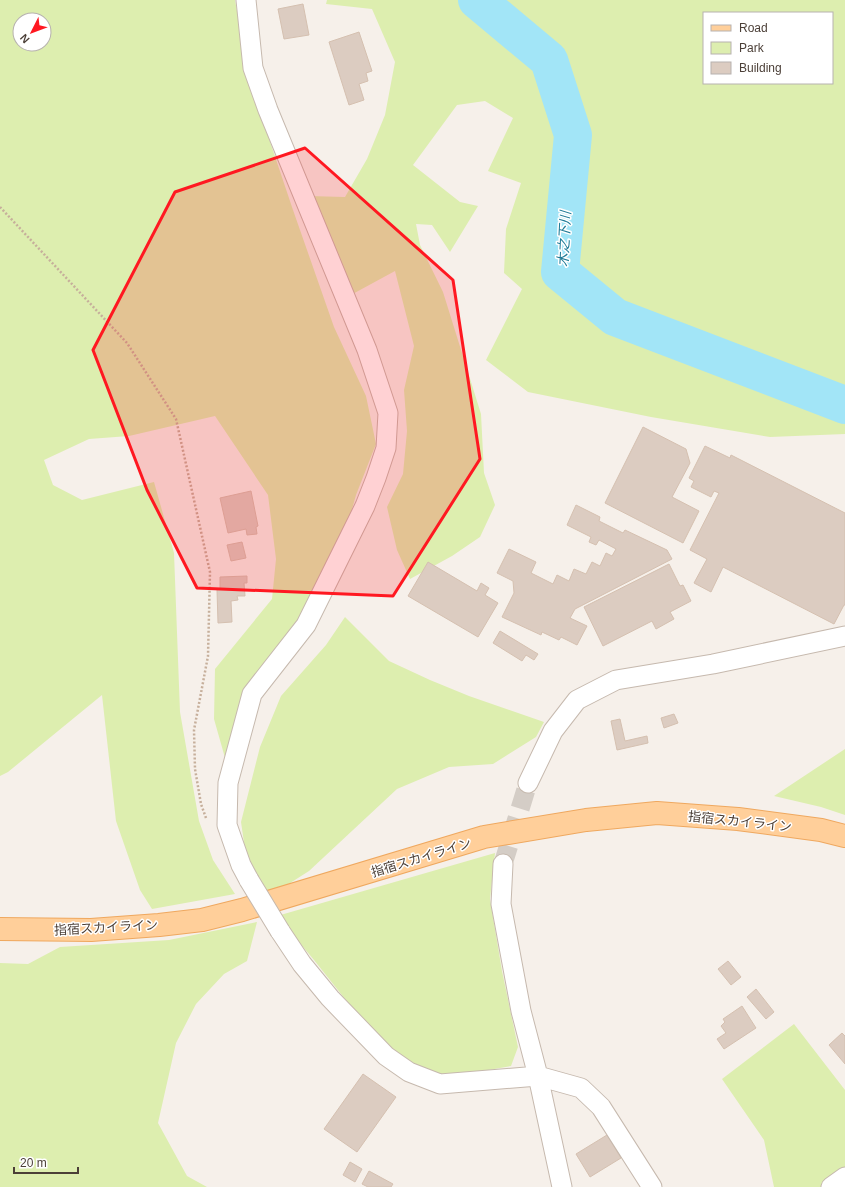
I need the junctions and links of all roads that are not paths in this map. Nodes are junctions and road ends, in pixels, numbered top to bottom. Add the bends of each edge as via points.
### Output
1 (246, 0) edge
2 (845, 636) edge
3 (528, 783) tunnel mouth
4 (845, 836) edge
5 (503, 864) tunnel mouth
6 (0, 929) edge
7 (538, 1076) junction
8 (845, 1176) edge
9 (562, 1187) edge
10 (652, 1187) edge
11 (830, 1187) edge

1 - 7 street, bridge via 253,68 368,350 388,413 386,448 364,506 306,625 252,694 228,782 227,825 241,866 302,964 330,998 386,1056 409,1072 440,1084
2 - 3 street via 713,664 616,680 577,700 553,731
4 - 6 main road, 指宿スカイライン via 821,830 746,820 657,813 586,820 484,837 202,920 91,930
5 - 7 street via 501,904 521,1011
7 - 9 street
7 - 10 street via 581,1088 601,1107
8 - 11 street

